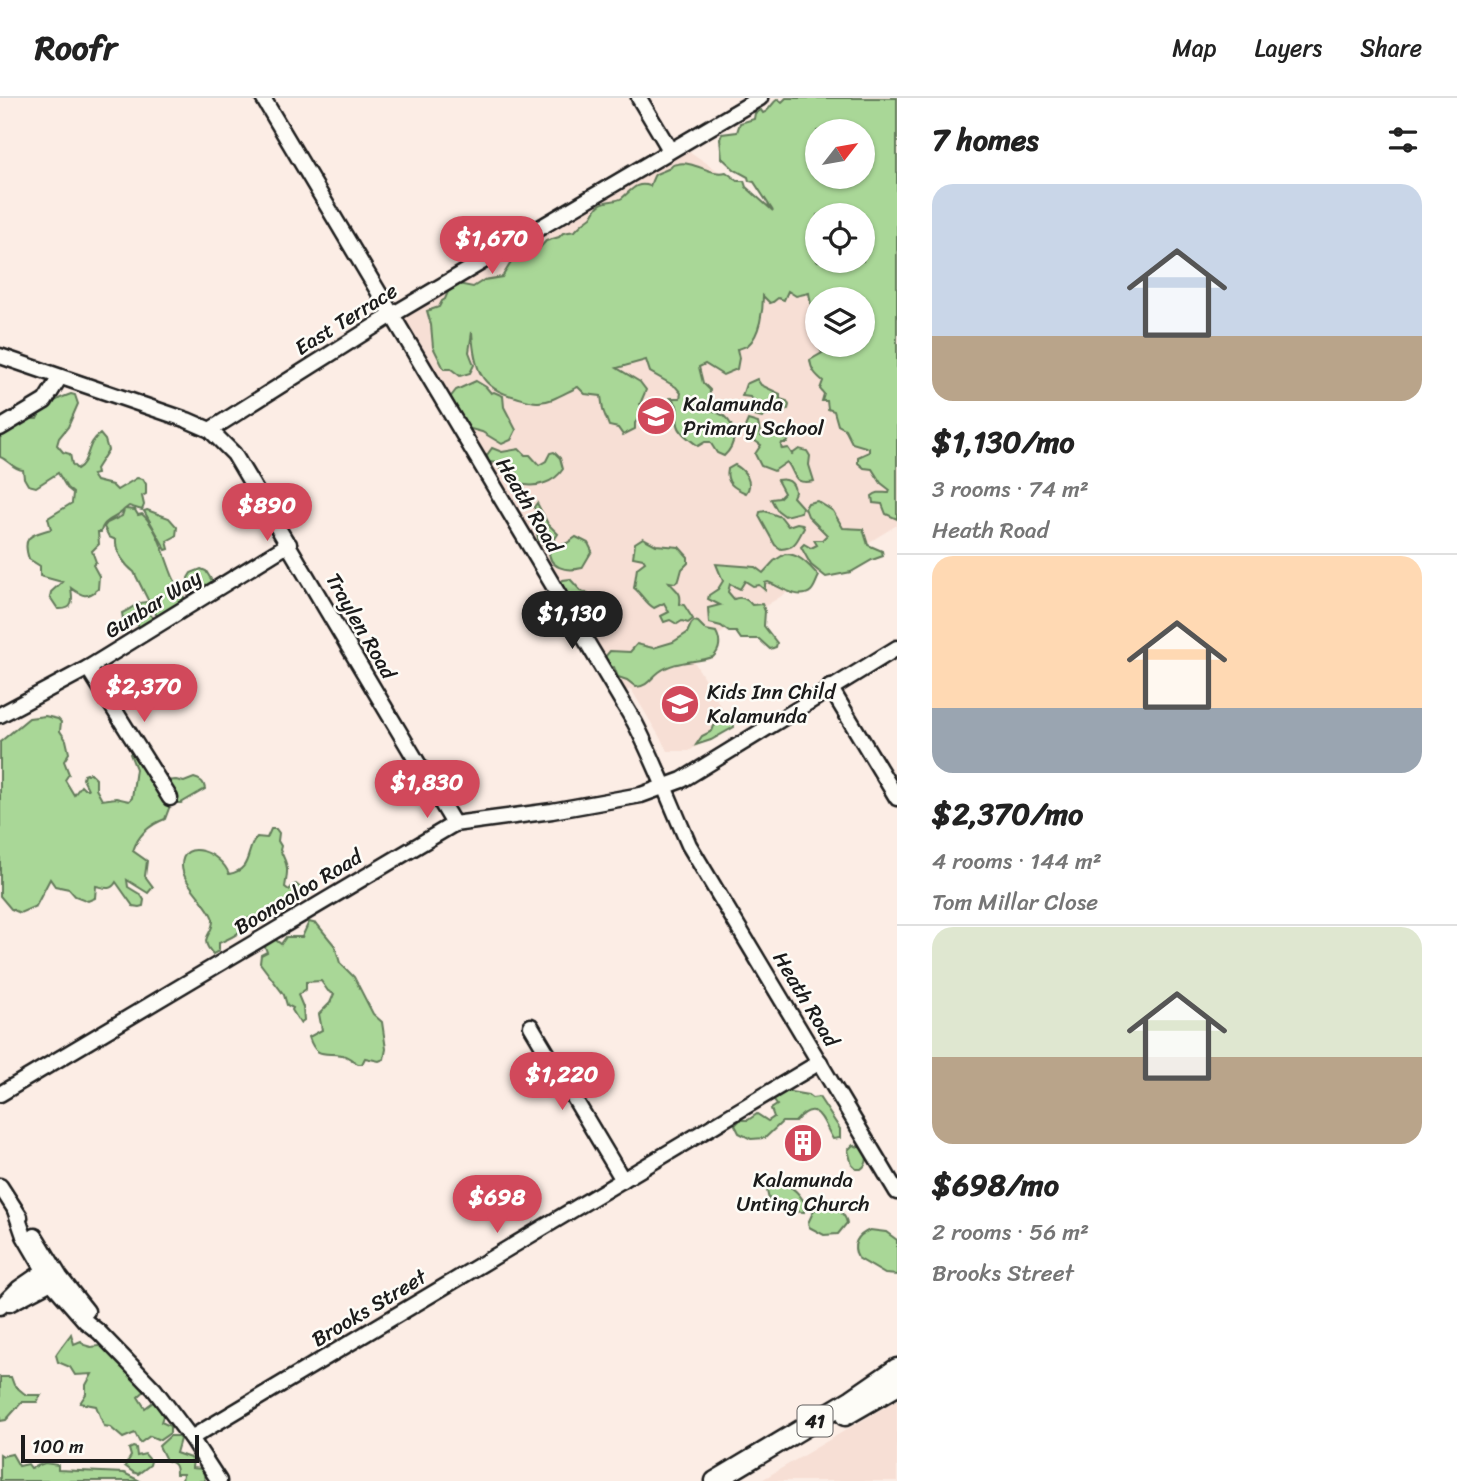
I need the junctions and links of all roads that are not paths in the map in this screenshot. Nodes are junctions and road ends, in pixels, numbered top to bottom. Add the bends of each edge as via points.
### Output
1 (263, 98) edge
2 (639, 98) edge
3 (760, 98) edge
4 (670, 150) junction
5 (392, 315) junction
6 (0, 356) edge
7 (60, 377) junction
8 (0, 428) edge
9 (210, 430) junction
10 (289, 544) junction
11 (897, 648) edge
12 (88, 668) junction
13 (830, 687) junction
14 (0, 715) edge
15 (663, 787) junction
16 (170, 798) dead end
17 (897, 798) edge
18 (454, 824) junction
19 (531, 1026) dead end
20 (820, 1062) junction
21 (0, 1094) edge
22 (623, 1180) junction
23 (0, 1186) edge
24 (897, 1192) edge
25 (52, 1274) junction
26 (0, 1307) edge
27 (897, 1368) edge
28 (897, 1386) edge
29 (191, 1438) junction
30 (728, 1479) edge
31 (219, 1481) edge

1 - 5 street, Heath Road
2 - 4 street
3 - 4 street, East Terrace
4 - 5 street, East Terrace
5 - 9 street, East Terrace
5 - 15 street, Heath Road via 635,723
6 - 7 street, Traylen Road
7 - 8 street via 45,401
7 - 9 street, Traylen Road
9 - 10 street, Traylen Road via 234,454
10 - 12 street, Gunbar Way
10 - 18 street, Traylen Road
11 - 13 street, Boonooloo Road
12 - 14 street, Gunbar Way
12 - 16 street
13 - 15 street, Boonooloo Road via 704,768
13 - 17 street
15 - 18 street, Boonooloo Road via 552,811
15 - 20 street, Heath Road via 689,845
18 - 21 street, Boonooloo Road
19 - 22 street
20 - 22 street, Brooks Street
20 - 24 street, Heath Road
22 - 29 street, Brooks Street
23 - 25 street via 32,1232
25 - 26 street
25 - 29 street
27 - 30 main road, 41
28 - 30 main road, 41
29 - 31 street

